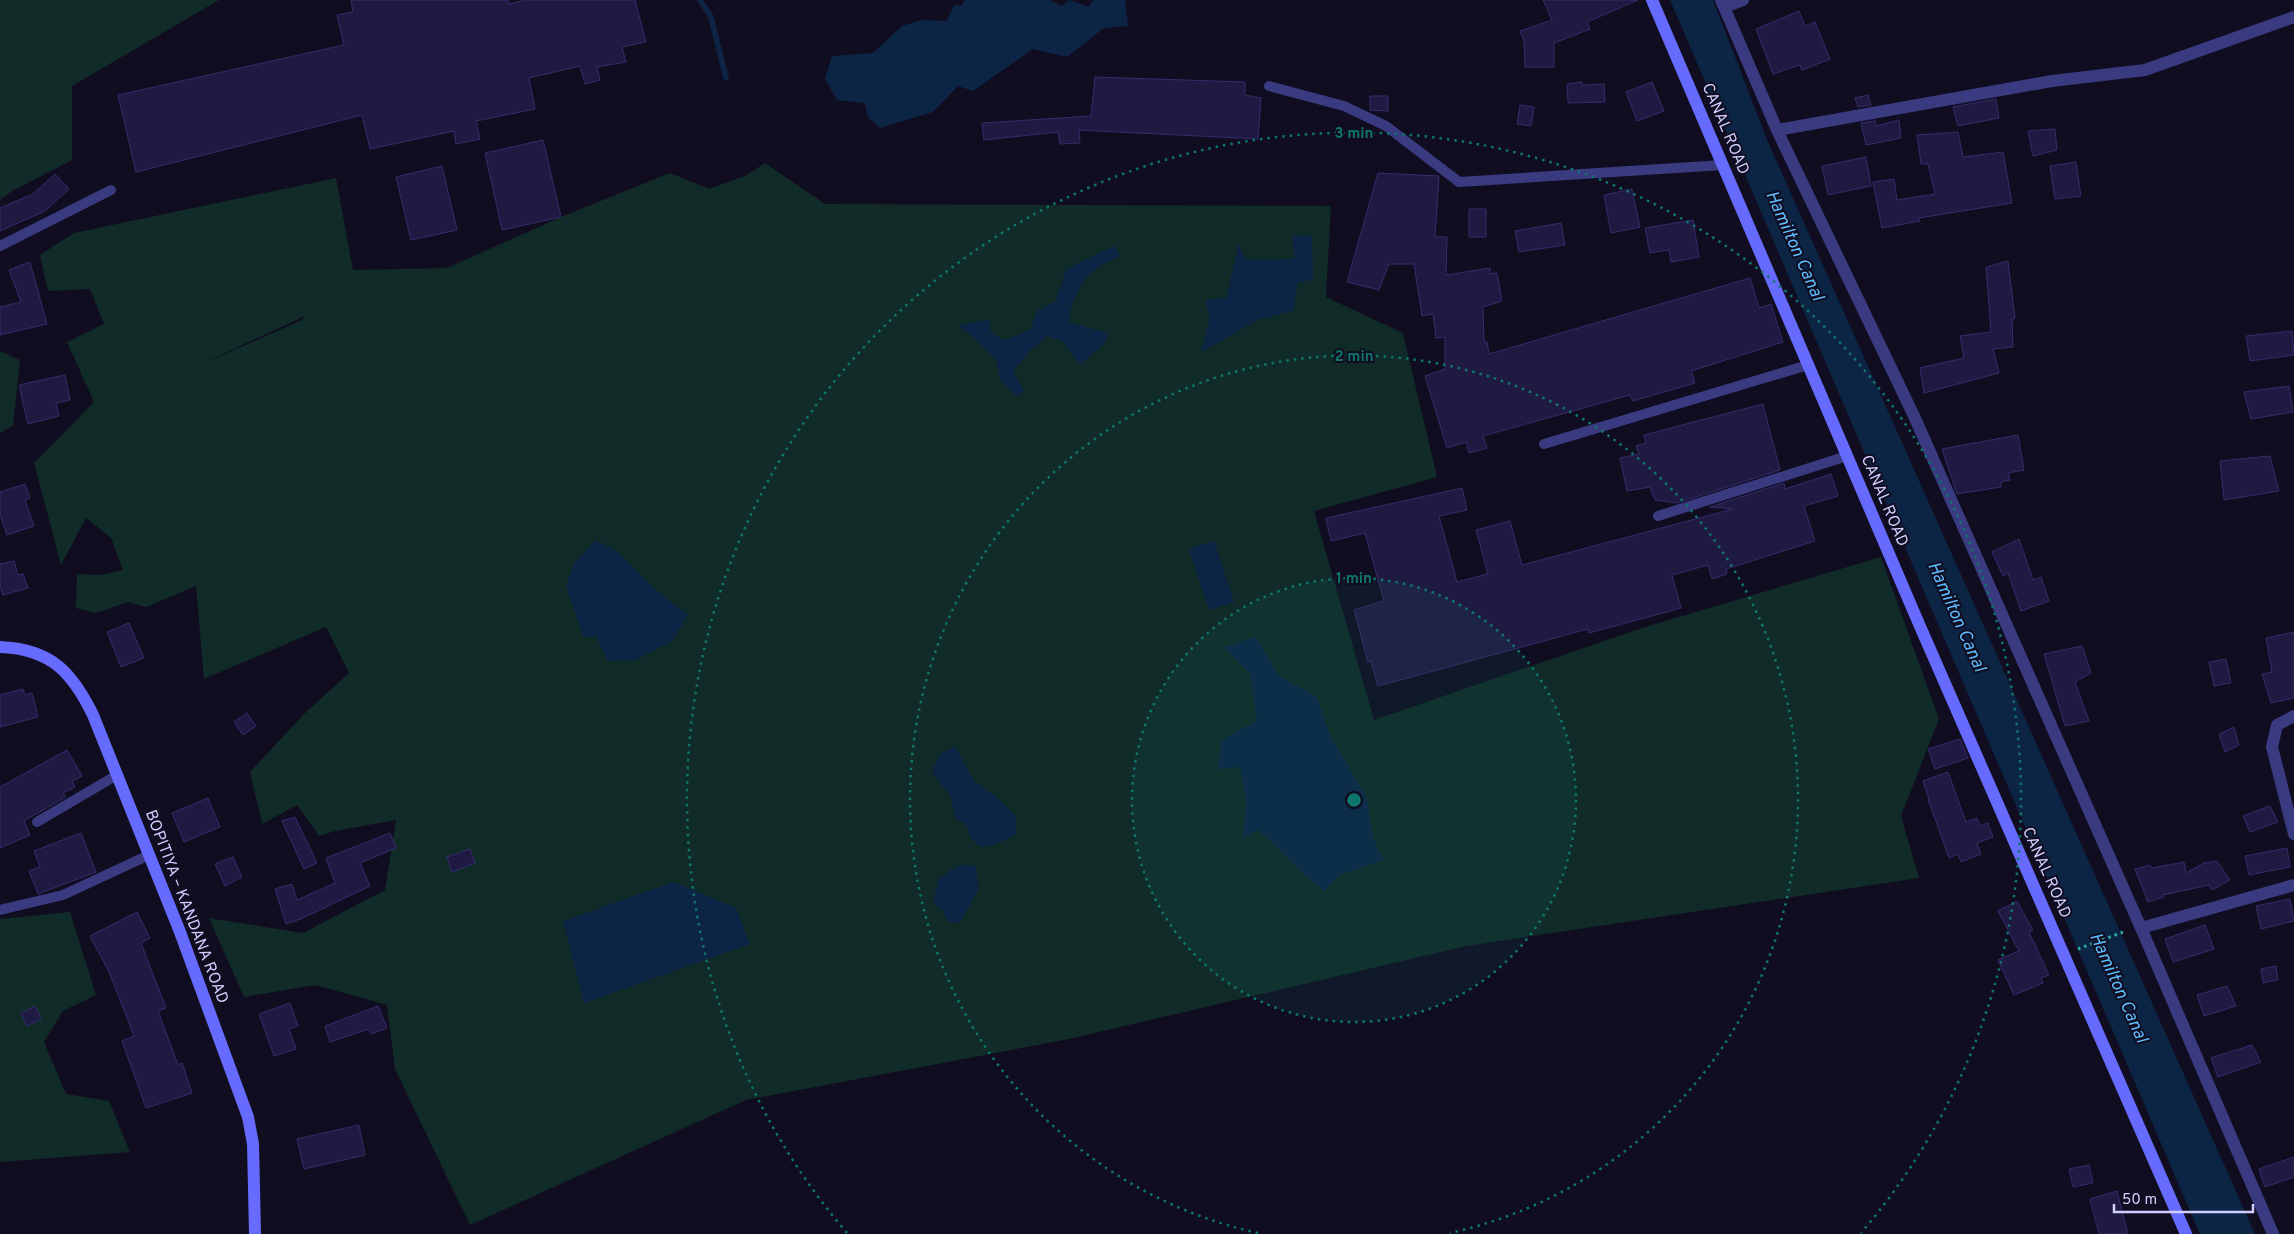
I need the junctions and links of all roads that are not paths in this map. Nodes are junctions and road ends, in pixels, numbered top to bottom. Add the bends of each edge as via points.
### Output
1 (1652, 0) edge
2 (1743, 0) edge
3 (1723, 4) edge
4 (2294, 17) edge
5 (1269, 86) dead end
6 (1777, 130) junction
7 (1723, 165) junction
8 (111, 190) dead end
9 (0, 246) edge
10 (1808, 366) junction
11 (1544, 444) dead end
12 (1847, 456) junction
13 (1658, 516) dead end
14 (0, 647) edge
15 (2294, 716) edge
16 (117, 775) junction
17 (37, 822) dead end
18 (2294, 834) edge
19 (149, 855) junction
20 (2294, 885) edge
21 (0, 910) edge
22 (2141, 928) junction
23 (255, 1234) edge
24 (2186, 1234) edge
25 (2273, 1234) edge

1 - 7 main road, CANAL ROAD
2 - 3 street
3 - 6 street
4 - 6 street via 2145,70 2052,81
5 - 7 lane via 1344,106 1386,126 1459,182
6 - 22 street via 1914,416
7 - 10 main road, CANAL ROAD
8 - 9 lane
10 - 11 lane
10 - 12 main road, CANAL ROAD
12 - 13 lane
12 - 24 main road, CANAL ROAD
14 - 16 main road, BOPITIYA – KANDANA ROAD via 39,654 64,669 86,699
15 - 18 street via 2277,725 2272,747
16 - 17 lane
16 - 19 main road, BOPITIYA – KANDANA ROAD
19 - 21 lane via 63,895
19 - 23 main road, BOPITIYA – KANDANA ROAD via 248,1117 254,1151
20 - 22 street
22 - 25 street

